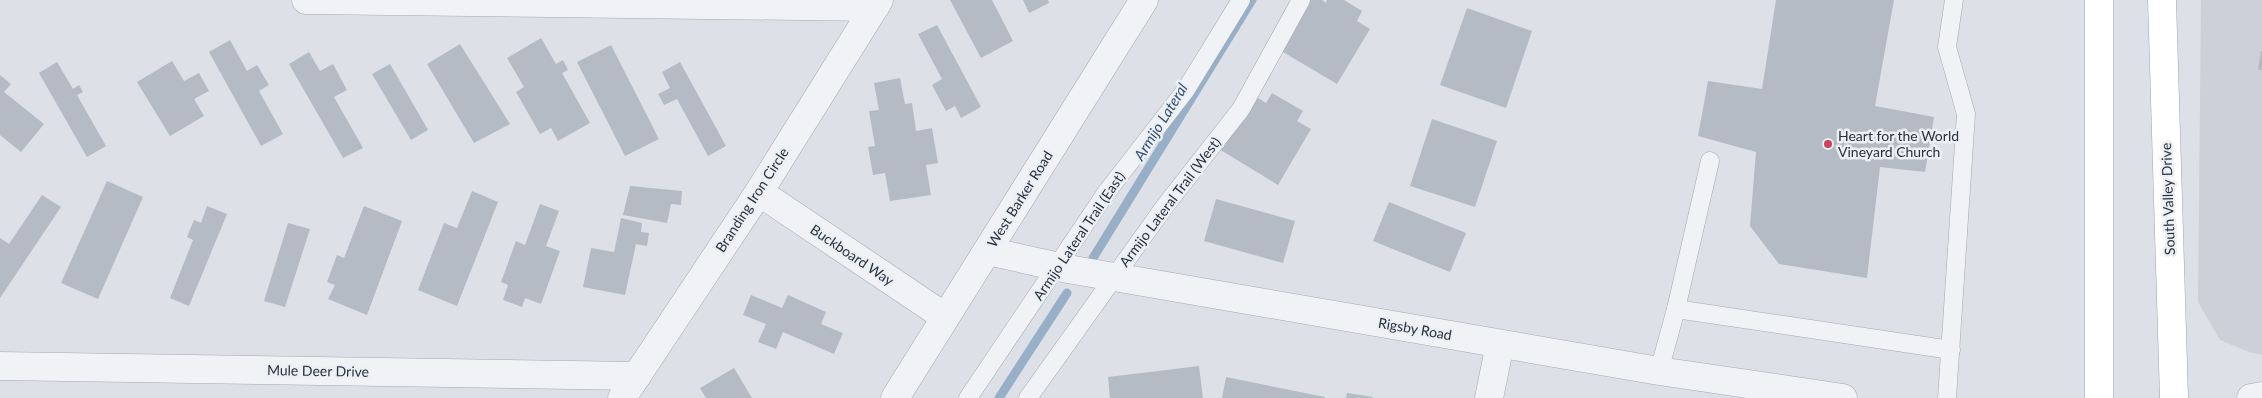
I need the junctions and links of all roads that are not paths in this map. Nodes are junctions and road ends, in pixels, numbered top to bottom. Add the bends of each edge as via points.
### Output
1 (306, 0) edge
2 (1144, 0) edge
3 (1241, 0) edge
4 (1300, 0) edge
5 (1954, 0) edge
6 (2099, 0) edge
7 (2162, 0) edge
8 (877, 3) edge
9 (1710, 161) dead end
10 (759, 192) junction
11 (988, 251) junction
12 (1058, 266) junction
13 (1114, 277) junction
14 (1676, 308) junction
15 (946, 317) junction
16 (1500, 344) junction
17 (1951, 350) junction
18 (0, 366) edge
19 (1658, 371) junction
20 (636, 376) junction
21 (2262, 396) edge
22 (622, 398) edge
23 (895, 398) edge
24 (968, 398) edge
25 (1028, 398) edge
26 (1489, 398) edge
27 (1843, 398) edge
28 (1948, 398) edge
29 (2099, 398) edge
30 (2174, 398) edge
31 (2251, 398) edge

1 - 8 street
2 - 11 street, West Barker Road
3 - 12 lane, Armijo Lateral Trail (East) via 1185,91 1106,193
4 - 13 lane, Armijo Lateral Trail (West) via 1241,109
5 - 17 lane via 1947,47 1966,114
6 - 29 main road
7 - 30 main road, South Valley Drive
8 - 10 street, Branding Iron Circle
9 - 14 lane
10 - 15 street, Buckboard Way
10 - 20 street, Branding Iron Circle
11 - 12 street, Rigsby Road
11 - 15 street, West Barker Road
12 - 13 street, Rigsby Road
12 - 24 lane, Armijo Lateral Trail (East)
13 - 16 street, Rigsby Road
13 - 25 lane, Armijo Lateral Trail (West)
14 - 17 lane
14 - 19 lane
15 - 23 street, West Barker Road
16 - 19 street, Rigsby Road
16 - 26 street
17 - 28 lane
18 - 20 street, Mule Deer Drive
19 - 27 street, Rigsby Road
20 - 22 street, Branding Iron Circle
21 - 31 street

